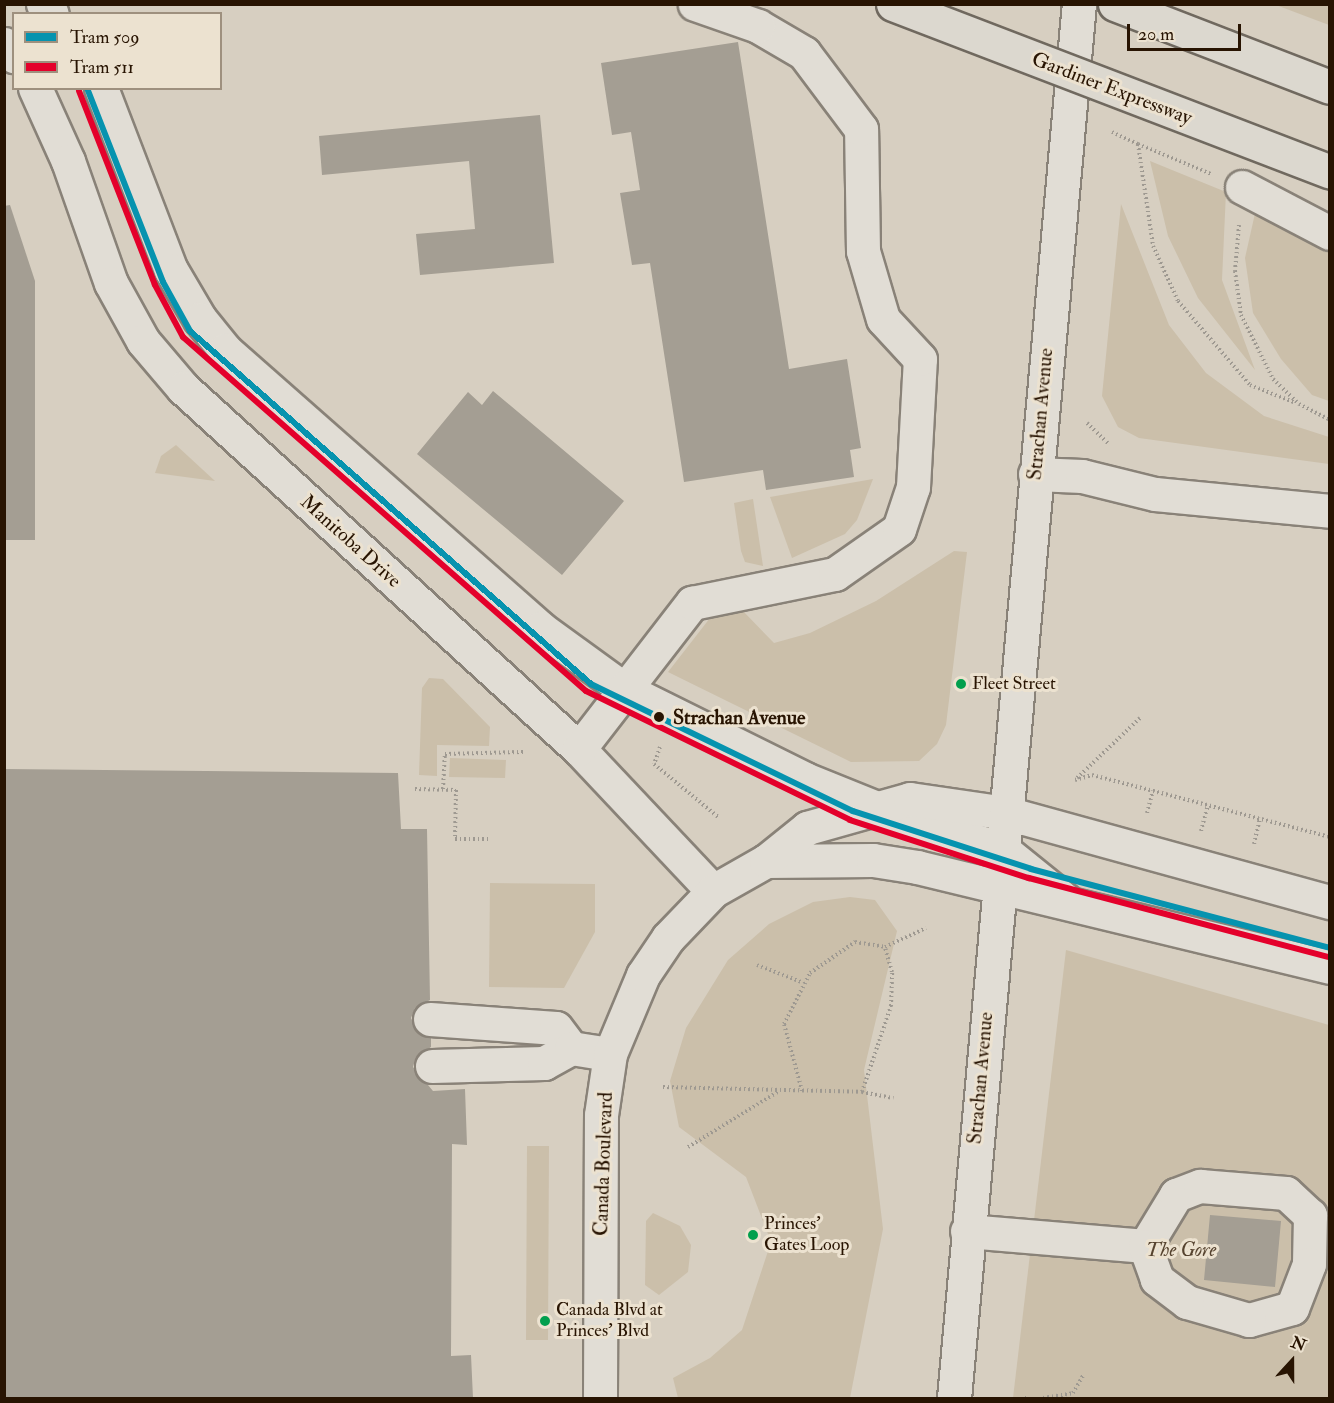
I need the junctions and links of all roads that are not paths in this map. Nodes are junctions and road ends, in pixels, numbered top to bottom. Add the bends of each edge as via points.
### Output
1 (694, 4) edge
2 (893, 4) edge
3 (1079, 4) edge
4 (1115, 4) edge
5 (1329, 87) edge
6 (36, 90) edge
7 (102, 90) edge
8 (1329, 172) edge
9 (1242, 187) road end
10 (1329, 233) edge
11 (1035, 474) junction
12 (1329, 512) edge
13 (624, 689) junction
14 (579, 749) junction
15 (872, 806) junction
16 (1006, 813) junction
17 (1002, 849) junction
18 (766, 861) junction
19 (998, 888) junction
20 (713, 891) junction
21 (1329, 902) edge
22 (1069, 903) junction
23 (1329, 967) edge
24 (430, 1019) dead end
25 (571, 1048) junction
26 (610, 1054) junction
27 (432, 1066) dead end
28 (967, 1231) junction
29 (1145, 1246) junction
30 (600, 1398) edge
31 (954, 1398) edge

1 - 13 street via 758,26 804,53 861,129 862,251 883,319 920,359 912,487 899,529 835,574 692,603
2 - 8 highway, Gardiner Expressway, bridge
3 - 11 street, Strachan Avenue
4 - 5 highway, bridge
6 - 14 street, Manitoba Drive via 68,160 111,283 143,341 183,388
7 - 13 street via 171,270 225,350 540,628
9 - 10 street
11 - 12 street via 1082,476 1155,494
11 - 16 street, Strachan Avenue
13 - 14 street
13 - 15 street
14 - 20 street, Manitoba Drive
15 - 16 street via 940,800
15 - 17 street
15 - 18 street via 807,828
16 - 17 street, Strachan Avenue
16 - 21 street
17 - 19 street, Strachan Avenue
17 - 22 street
18 - 19 street via 873,860
18 - 20 street
19 - 22 street
19 - 28 street, Strachan Avenue
20 - 26 street, Canada Boulevard via 668,938 643,975
22 - 23 street
24 - 25 street via 556,1028
25 - 26 street
25 - 27 street via 544,1063
26 - 30 street, Canada Boulevard via 601,1115
28 - 29 street
28 - 31 street, Strachan Avenue
29 - 29 street via 1176,1195 1200,1186 1286,1193 1310,1215 1309,1264 1292,1308 1249,1320 1187,1302 1157,1279

